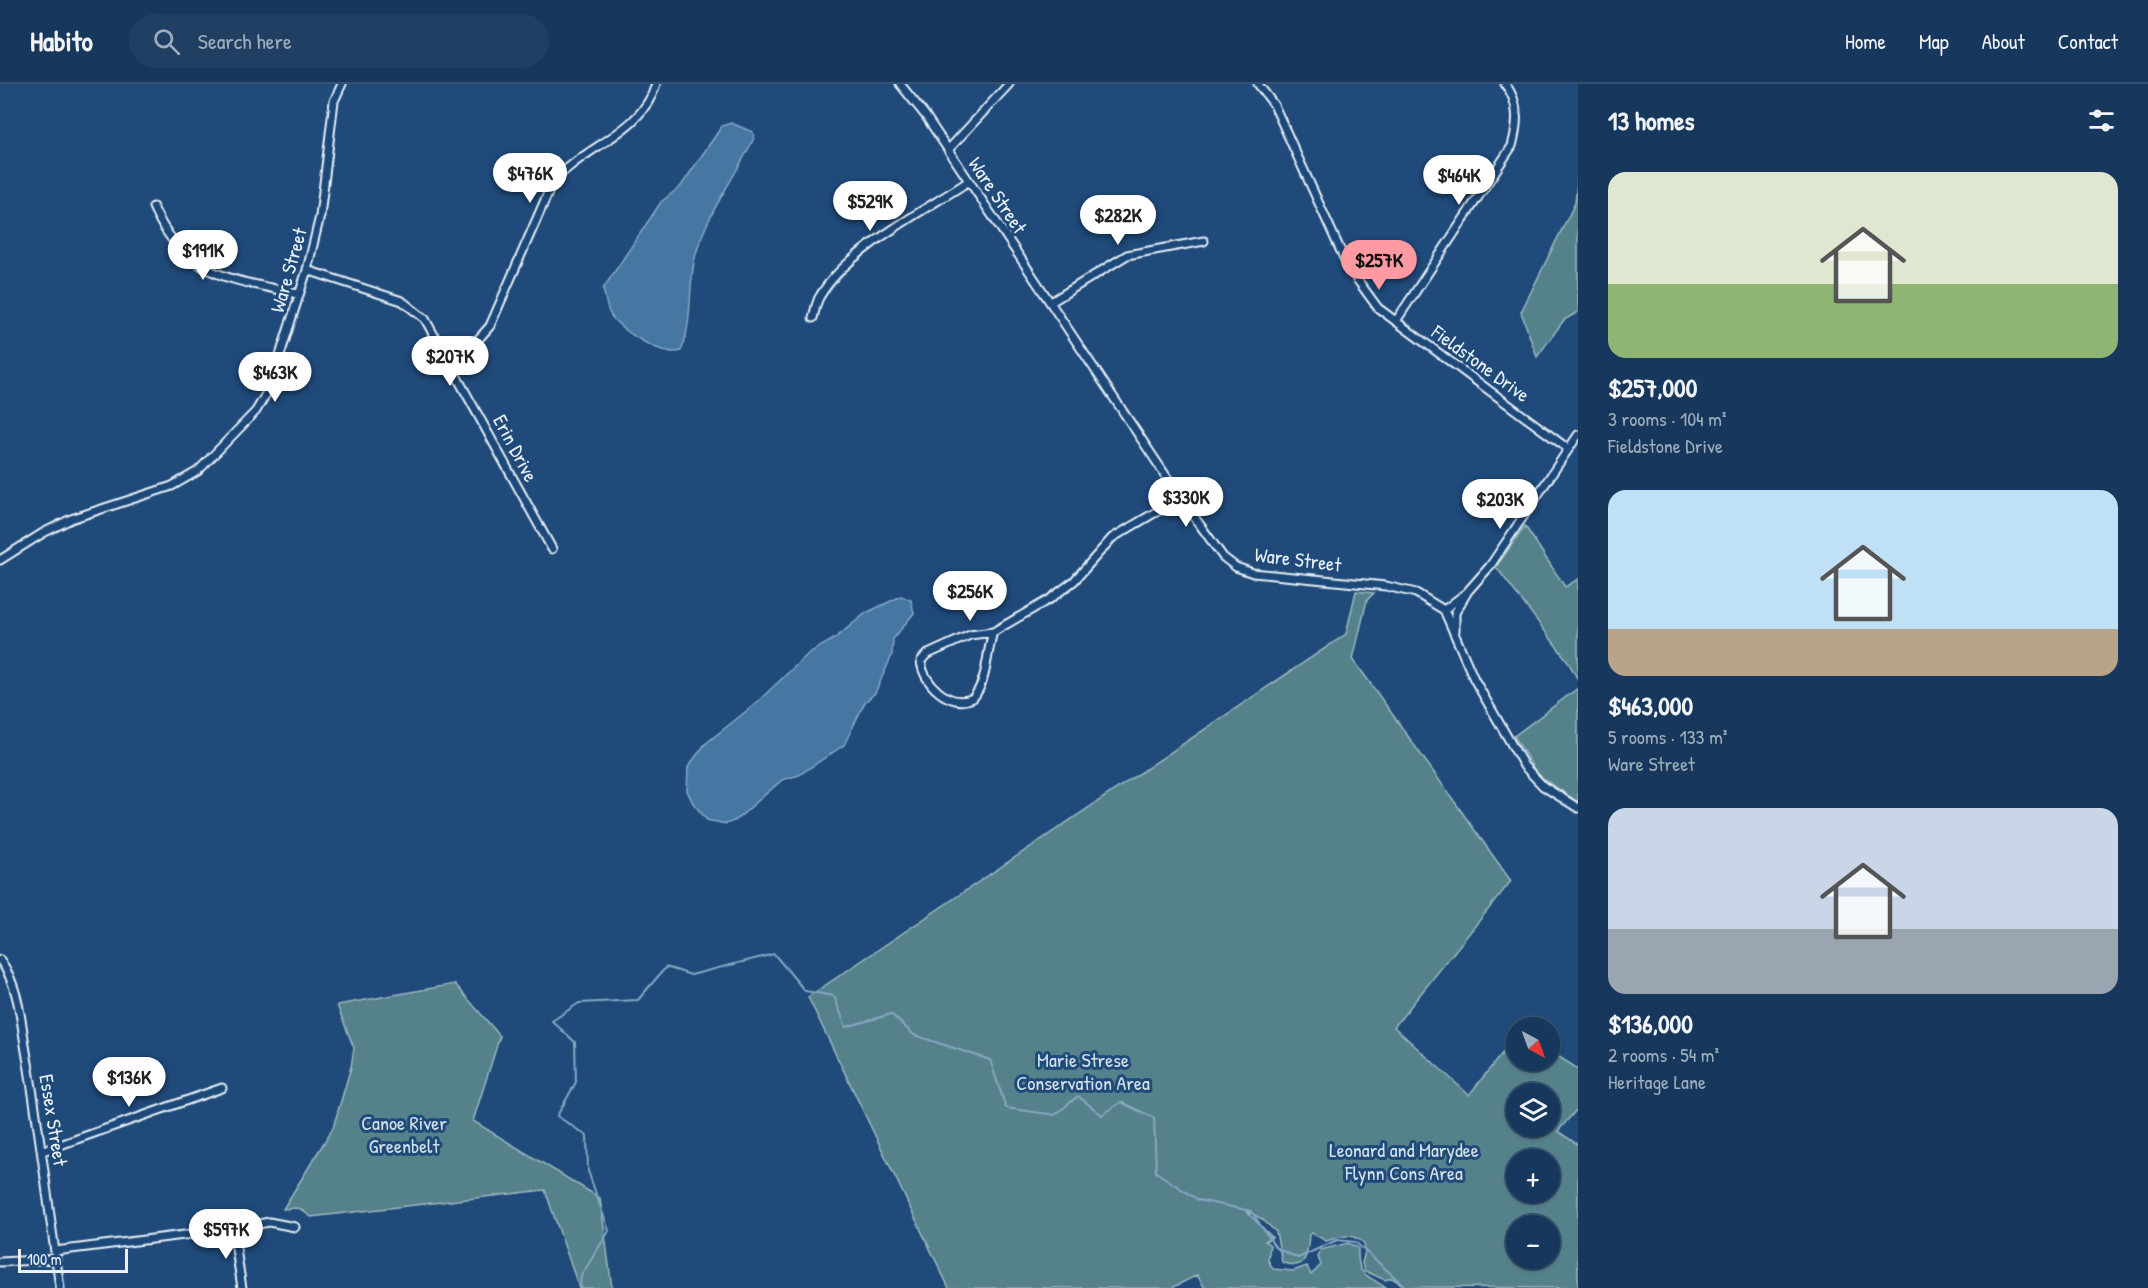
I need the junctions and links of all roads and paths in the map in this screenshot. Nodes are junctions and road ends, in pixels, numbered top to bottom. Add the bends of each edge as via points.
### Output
1 (342, 84) edge
2 (656, 84) edge
3 (900, 84) edge
4 (1009, 84) edge
5 (1258, 84) edge
6 (1504, 84) edge
7 (948, 150) junction
8 (969, 181) junction
9 (153, 207) dead end
10 (1204, 242) dead end
11 (307, 270) junction
12 (298, 294) junction
13 (1051, 302) junction
14 (813, 318) dead end
15 (1396, 321) junction
16 (448, 359) junction
17 (1578, 435) edge
18 (1567, 448) junction
19 (1182, 500) junction
20 (552, 549) dead end
21 (0, 560) edge
22 (1468, 591) junction
23 (1444, 610) junction
24 (993, 632) junction
25 (1455, 634) junction
26 (1578, 808) edge
27 (0, 960) edge
28 (222, 1088) dead end
29 (44, 1151) junction
30 (295, 1227) dead end
31 (233, 1229) junction
32 (55, 1255) junction
33 (0, 1262) edge
34 (60, 1288) edge
35 (242, 1288) edge

1 - 11 street, Ware Street via 333,104 320,216
2 - 16 street via 650,101 637,118 569,167 552,184 490,326 475,343
3 - 7 street, Ware Street
4 - 7 street
5 - 15 street, Fieldstone Drive via 1274,105 1348,267 1368,298
6 - 15 street via 1516,108 1512,146
7 - 8 street, Ware Street
8 - 13 street, Ware Street
8 - 14 street via 839,271 818,298
9 - 12 street via 169,238 194,264
10 - 13 street via 1128,255
11 - 12 street, Ware Street
11 - 16 street, Erin Drive via 410,306 429,325
12 - 21 street, Ware Street via 270,387 256,411 198,471 172,486 71,519
13 - 19 street, Ware Street
15 - 18 street, Fieldstone Drive
16 - 20 street, Erin Drive
17 - 18 street
18 - 22 street via 1490,566
19 - 23 street, Ware Street via 1223,557 1236,567 1253,573 1416,593
19 - 24 street via 1112,538 1074,581
22 - 23 street
22 - 25 street via 1455,613
23 - 25 street
24 - 24 street via 970,635 926,655 922,667 937,692 958,700 973,698 985,674
25 - 26 street via 1474,679 1524,766 1543,786
27 - 29 street, Essex Street via 18,1003
28 - 29 street
29 - 32 street, Essex Street
30 - 31 street via 269,1222
31 - 32 street
31 - 35 street
32 - 33 street
32 - 34 street, Essex Street

